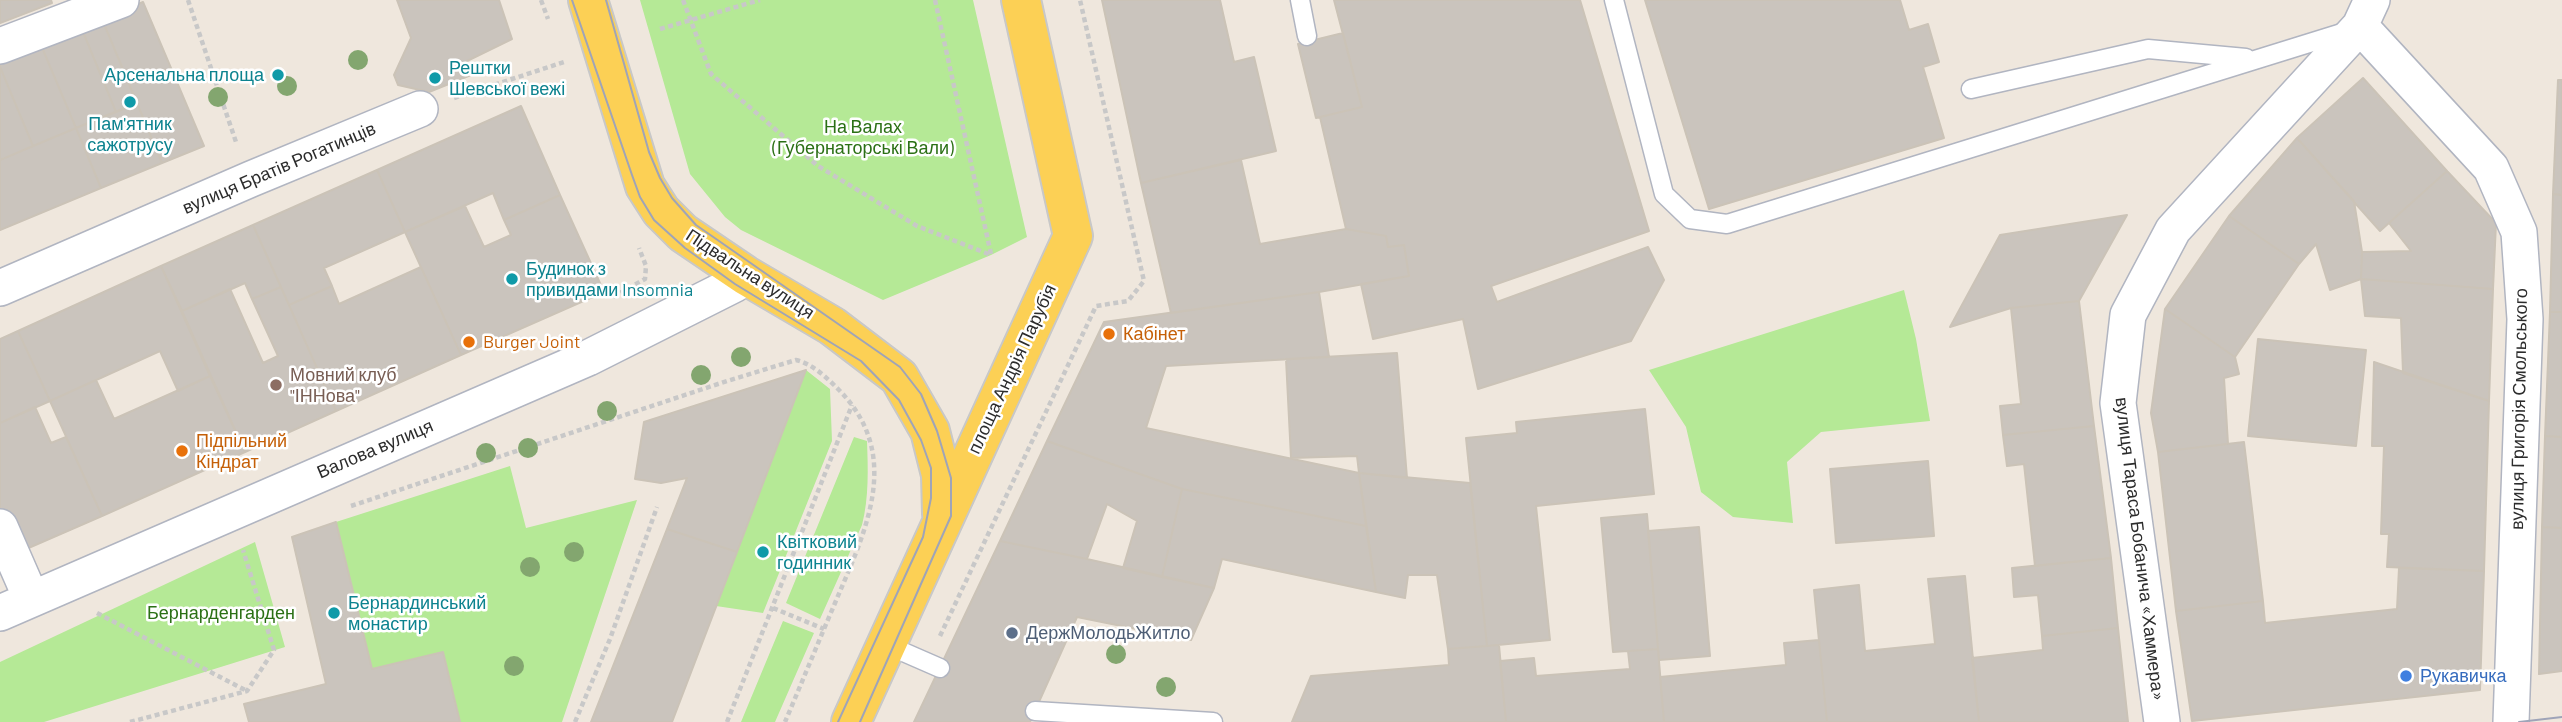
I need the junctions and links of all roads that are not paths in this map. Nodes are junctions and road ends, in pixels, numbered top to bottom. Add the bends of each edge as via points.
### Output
1 (121, 0) edge
2 (588, 0) edge
3 (1021, 0) edge
4 (1300, 0) edge
5 (1614, 0) edge
6 (2366, 13) edge
7 (1307, 36) dead end
8 (0, 46) edge
9 (2256, 59) junction
10 (1971, 89) dead end
11 (420, 109) road end
12 (745, 275) junction
13 (1, 283) edge
14 (942, 520) junction
15 (0, 527) edge
16 (31, 598) junction
17 (0, 613) edge
18 (885, 644) junction
19 (933, 666) road end
20 (1035, 711) dead end
21 (851, 722) edge
22 (1213, 722) edge
23 (2162, 722) edge
24 (2511, 722) edge

1 - 8 street
2 - 12 main road, Підвальна вулиця via 645,186 660,211 683,233
3 - 14 main road, площа Андрія Парубія via 1073,236
4 - 7 lane
5 - 9 lane via 1664,194 1689,219 1727,224
6 - 9 lane
6 - 23 street, вулиця Тараса Бобанича «Хаммера» via 2173,230 2128,315 2118,403
6 - 24 street, вулиця Григорія Смольського via 2491,168 2519,232 2525,319
9 - 10 lane via 2148,49
11 - 13 street, вулиця Братів Рогатинців
12 - 14 main road, Підвальна вулиця via 832,326 899,377 930,431 941,475
12 - 16 street, Валова вулиця via 588,358
14 - 18 main road, площа Андрія Парубія
15 - 16 street
16 - 17 street, Валова вулиця
18 - 19 lane
18 - 21 main road, площа Андрія Парубія
20 - 22 lane

